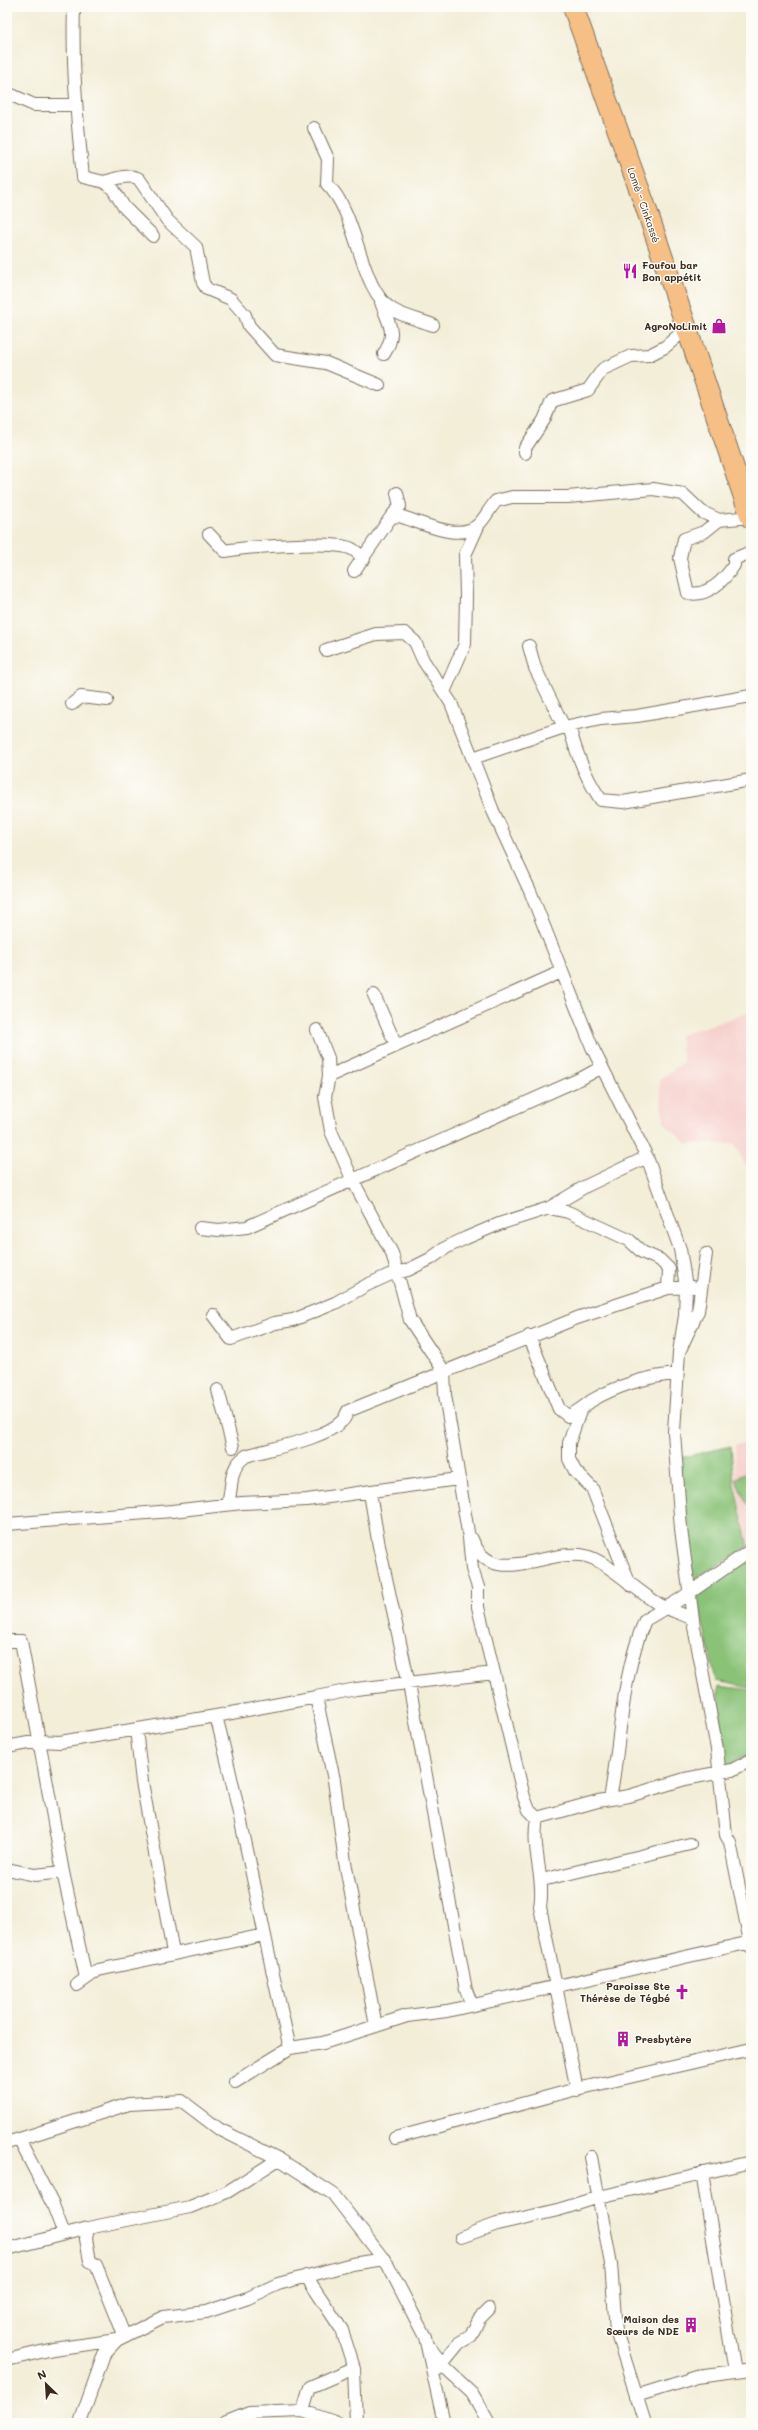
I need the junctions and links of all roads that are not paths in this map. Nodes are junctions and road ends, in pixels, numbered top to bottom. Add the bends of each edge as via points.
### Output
1 (74, 7) edge
2 (573, 7) edge
3 (7, 93) edge
4 (75, 105) junction
5 (314, 128) dead end
6 (104, 182) junction
7 (153, 236) dead end
8 (378, 293) junction
9 (433, 324) dead end
10 (687, 328) junction
11 (384, 354) dead end
12 (379, 385) dead end
13 (525, 453) dead end
14 (397, 493) dead end
15 (400, 506) junction
16 (392, 517) junction
17 (751, 517) edge
18 (412, 519) junction
19 (719, 520) junction
20 (479, 524) junction
21 (209, 534) dead end
22 (751, 552) edge
23 (364, 559) junction
24 (354, 571) dead end
25 (529, 646) dead end
26 (326, 650) dead end
27 (444, 692) junction
28 (751, 696) edge
29 (107, 700) dead end
30 (72, 704) dead end
31 (566, 726) junction
32 (473, 758) junction
33 (751, 780) edge
34 (561, 972) junction
35 (374, 995) dead end
36 (317, 1030) dead end
37 (396, 1045) junction
38 (602, 1067) junction
39 (329, 1076) junction
40 (647, 1157) junction
41 (353, 1181) junction
42 (549, 1208) junction
43 (200, 1228) dead end
44 (706, 1254) dead end
45 (398, 1273) junction
46 (686, 1287) junction
47 (702, 1287) junction
48 (668, 1288) junction
49 (213, 1315) dead end
50 (529, 1336) junction
51 (679, 1352) junction
52 (444, 1371) junction
53 (677, 1374) junction
54 (218, 1390) dead end
55 (580, 1411) junction
56 (233, 1447) dead end
57 (458, 1479) junction
58 (370, 1493) junction
59 (228, 1504) junction
60 (7, 1524) edge
61 (469, 1538) junction
62 (751, 1550) edge
63 (630, 1585) junction
64 (689, 1591) junction
65 (667, 1607) junction
66 (693, 1619) junction
67 (7, 1641) edge
68 (494, 1673) junction
69 (409, 1684) junction
70 (316, 1697) junction
71 (216, 1716) junction
72 (136, 1730) junction
73 (39, 1741) junction
74 (7, 1748) edge
75 (751, 1760) edge
76 (720, 1773) junction
77 (610, 1799) junction
78 (537, 1818) junction
79 (690, 1844) dead end
80 (7, 1869) edge
81 (63, 1872) junction
82 (542, 1880) junction
83 (264, 1935) junction
84 (751, 1944) edge
85 (173, 1954) junction
86 (556, 1986) junction
87 (472, 2005) junction
88 (376, 2026) junction
89 (290, 2048) junction
90 (751, 2049) edge
91 (235, 2082) dead end
92 (577, 2090) junction
93 (395, 2138) dead end
94 (19, 2140) junction
95 (7, 2143) edge
96 (591, 2157) dead end
97 (279, 2159) junction
98 (751, 2162) edge
99 (702, 2173) junction
100 (599, 2197) junction
101 (88, 2228) junction
102 (64, 2234) junction
103 (461, 2237) dead end
104 (7, 2249) edge
105 (384, 2259) junction
106 (306, 2276) junction
107 (489, 2309) dead end
108 (121, 2337) junction
109 (427, 2344) junction
110 (7, 2360) edge
111 (442, 2364) junction
112 (354, 2368) junction
113 (751, 2370) edge
114 (735, 2372) junction
115 (433, 2373) junction
116 (636, 2396) junction
117 (303, 2411) junction
118 (80, 2423) edge
119 (224, 2423) edge
120 (337, 2423) edge
121 (356, 2423) edge
122 (444, 2423) edge
123 (489, 2423) edge
124 (645, 2423) edge

1 - 4 street via 72,39
2 - 10 highway, Lomé - Cinkassé
3 - 4 street via 34,105
4 - 6 street via 83,177
5 - 8 street via 328,159 327,184 343,204 367,271
6 - 7 street
6 - 12 street via 121,178 140,179 167,220 196,246 203,283 207,289 230,299 245,315 249,326 275,354 326,363
8 - 9 street via 393,310
8 - 11 street via 392,331 391,342
10 - 13 street via 674,340 649,355 631,356 603,369 588,390 552,401 544,420 525,448
10 - 17 highway, Lomé - Cinkassé
14 - 15 street
15 - 16 street via 399,511
15 - 18 street
16 - 18 street
16 - 23 street
17 - 19 street
18 - 20 street via 450,532 469,531
19 - 20 street via 702,512 683,494 653,489 575,496 512,497 496,501
19 - 22 street via 704,532 684,539 680,558 688,593 707,592 730,572 734,566 734,559
20 - 27 street via 465,555 465,644
21 - 23 street via 225,551 328,544 352,549
23 - 24 street
25 - 31 street via 535,668
26 - 27 street via 376,634 405,633 415,642 423,660
27 - 32 street
28 - 31 street
29 - 30 street via 81,697
31 - 32 street
31 - 33 street via 589,784 601,800 623,802
32 - 34 street via 493,812 530,891
34 - 37 street
34 - 38 street
35 - 37 street
36 - 39 street via 328,1058
37 - 39 street
38 - 40 street
38 - 41 street
39 - 41 street via 324,1097 326,1112 331,1131
40 - 42 street via 586,1186
40 - 46 street via 680,1249
41 - 43 street via 247,1227 219,1230
41 - 45 street via 392,1254
42 - 45 street via 499,1224 447,1247 430,1259
42 - 48 street via 568,1212 629,1240 642,1252 660,1260 669,1269
44 - 47 street
45 - 49 street via 293,1320 275,1323 231,1339
45 - 52 street via 410,1320
46 - 47 street
46 - 48 street
46 - 51 street via 686,1316
47 - 51 street via 698,1311
48 - 50 street via 627,1300
50 - 52 street
50 - 55 street via 559,1409 568,1416
51 - 53 street
52 - 57 street via 445,1395
52 - 59 street via 348,1410 343,1421 305,1440 246,1456 238,1461 232,1471
53 - 55 street via 635,1382 591,1402
53 - 64 street via 674,1432 676,1473
54 - 56 street
55 - 63 street via 568,1443 570,1459 575,1471 592,1488
57 - 58 street
57 - 61 street
58 - 59 street via 307,1500
58 - 69 street
59 - 60 street
61 - 63 street via 479,1555 492,1564 503,1566 564,1556 586,1556
61 - 68 street via 472,1568 478,1588 478,1606
62 - 64 street
63 - 65 street
64 - 65 street
64 - 66 street
65 - 66 street
65 - 77 street via 645,1620 641,1630 623,1698
66 - 76 street
67 - 73 street via 21,1640
68 - 69 street
68 - 78 street via 524,1797 529,1810
69 - 70 street via 356,1689
69 - 87 street via 466,1990
70 - 71 street
70 - 88 street via 334,1780 345,1862
71 - 72 street
71 - 83 street via 241,1818
72 - 73 street via 60,1742
72 - 85 street via 142,1782
73 - 74 street
73 - 81 street
75 - 76 street
76 - 77 street via 685,1779
76 - 84 street via 726,1835 730,1842
77 - 78 street
78 - 82 street via 534,1833
79 - 82 street
80 - 81 street via 35,1875
81 - 85 street via 82,1981 98,1970
82 - 86 street via 540,1907
83 - 85 street
83 - 89 street
84 - 86 street
86 - 87 street
86 - 92 street
87 - 88 street via 407,2016
88 - 89 street via 323,2043
89 - 91 street
90 - 92 street
92 - 93 street
94 - 95 street
94 - 97 street via 129,2104 182,2101 220,2129
94 - 102 street via 53,2205
96 - 100 street
97 - 101 street via 227,2192 190,2207
97 - 105 street via 333,2194
98 - 99 street
99 - 100 street
99 - 114 street
100 - 103 street via 558,2210 497,2224
100 - 116 street via 611,2264 616,2332
101 - 102 street
101 - 108 street via 86,2239 90,2261 96,2265
102 - 104 street
105 - 106 street
105 - 109 street
106 - 108 street via 206,2312 163,2317
106 - 112 street via 342,2330
107 - 111 street via 479,2318 470,2336 459,2343
108 - 110 street
108 - 118 street via 104,2354
109 - 111 street
109 - 115 street
111 - 115 street
111 - 123 street via 472,2393
112 - 117 street via 310,2387
112 - 121 street
113 - 114 street
114 - 116 street via 697,2377
115 - 122 street
116 - 124 street
117 - 119 street via 249,2413
117 - 120 street

